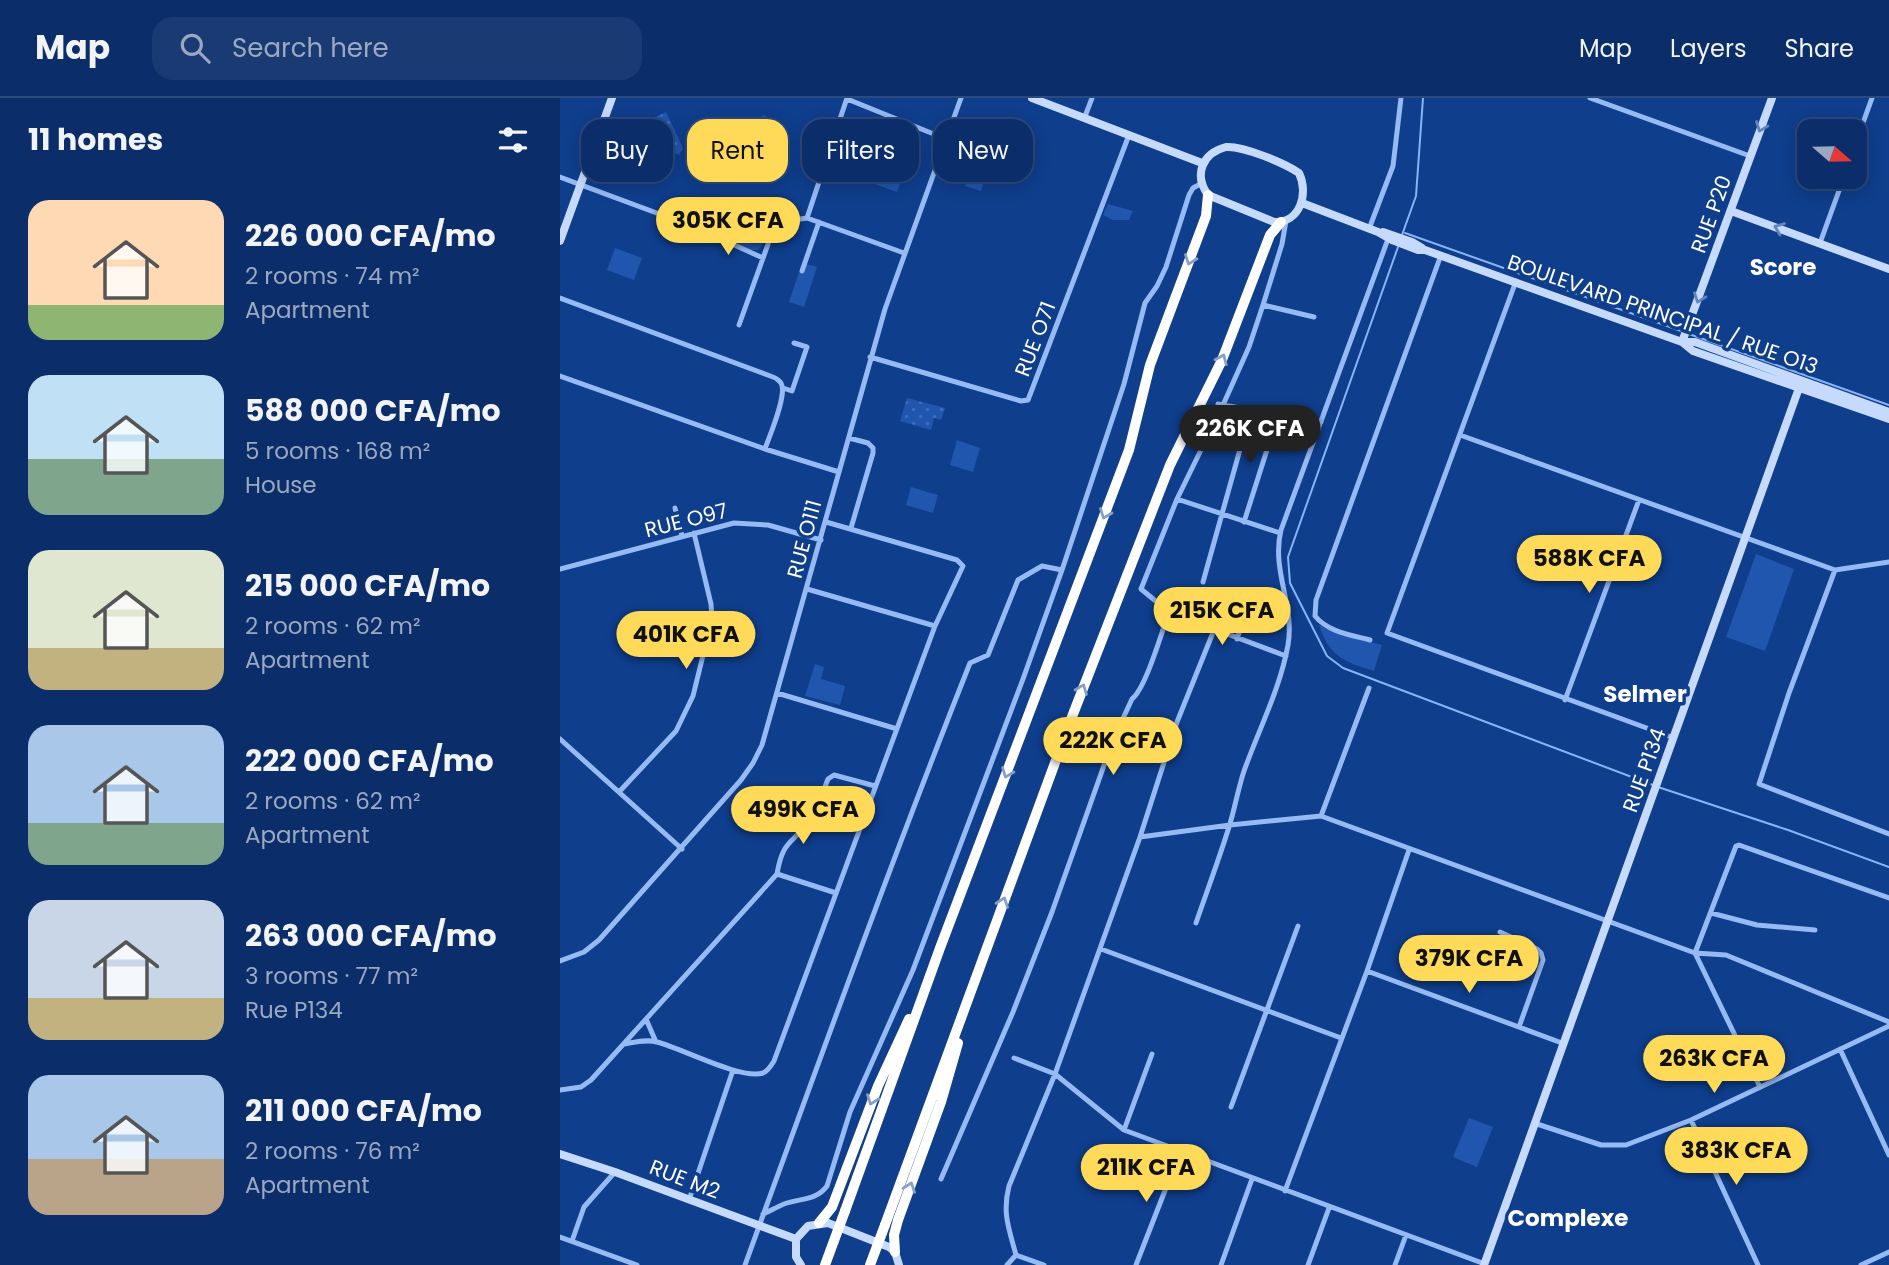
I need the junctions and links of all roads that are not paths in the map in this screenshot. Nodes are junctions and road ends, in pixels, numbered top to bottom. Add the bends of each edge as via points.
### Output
1 (612, 98) edge
2 (847, 98) edge
3 (961, 98) edge
4 (1031, 98) edge
5 (1092, 98) edge
6 (1401, 98) edge
7 (1590, 98) edge
8 (1772, 98) edge
9 (1872, 98) edge
10 (1084, 118) junction
11 (953, 119) edge
12 (1864, 119) edge
13 (933, 134) edge
14 (1129, 135) junction
15 (1750, 156) junction
16 (1202, 163) junction
17 (933, 174) edge
18 (560, 177) edge
19 (1202, 183) junction
20 (580, 185) junction
21 (1840, 189) edge
22 (1208, 195) junction
23 (1302, 203) junction
24 (1731, 211) junction
25 (807, 218) junction
26 (1284, 221) junction
27 (776, 222) junction
28 (819, 222) junction
29 (1373, 230) junction
30 (705, 231) junction
31 (1391, 238) junction
32 (560, 241) edge
33 (1820, 243) junction
34 (904, 253) junction
35 (1441, 255) junction
36 (762, 258) junction
37 (1889, 268) edge
38 (802, 271) dead end
39 (1516, 281) junction
40 (560, 298) edge
41 (1263, 305) junction
42 (1314, 317) dead end
43 (739, 325) dead end
44 (1682, 342) junction
45 (794, 343) dead end
46 (870, 357) junction
47 (560, 376) edge
48 (783, 388) junction
49 (1800, 388) junction
50 (1221, 404) junction
51 (1251, 410) junction
52 (1889, 412) edge
53 (1278, 415) junction
54 (1889, 419) edge
55 (1321, 422) junction
56 (1460, 435) junction
57 (849, 438) junction
58 (765, 449) junction
59 (839, 471) junction
60 (1177, 499) junction
61 (1639, 500) junction
62 (675, 508) dead end
63 (1221, 514) junction
64 (826, 522) junction
65 (1244, 522) junction
66 (851, 528) junction
67 (694, 533) junction
68 (1280, 533) junction
69 (682, 536) junction
70 (1745, 538) junction
71 (821, 540) junction
72 (1889, 562) edge
73 (560, 569) edge
74 (1062, 570) junction
75 (1835, 570) junction
76 (1203, 582) dead end
77 (807, 589) junction
78 (1246, 611) dead end
79 (1170, 612) junction
80 (936, 626) junction
81 (1214, 630) junction
82 (1237, 639) junction
83 (1370, 640) dead end
84 (1286, 656) junction
85 (1369, 688) dead end
86 (777, 693) junction
87 (1565, 699) junction
88 (897, 729) junction
89 (1674, 738) junction
90 (560, 739) edge
91 (875, 786) junction
92 (619, 792) junction
93 (1321, 816) junction
94 (1230, 825) junction
95 (1889, 834) edge
96 (1140, 837) junction
97 (682, 849) junction
98 (1409, 850) junction
99 (777, 874) junction
100 (836, 893) junction
101 (1889, 898) edge
102 (1711, 913) junction
103 (1607, 922) junction
104 (1196, 923) dead end
105 (1298, 926) dead end
106 (1815, 930) dead end
107 (1500, 932) dead end
108 (940, 948) junction
109 (1101, 949) junction
110 (1695, 953) junction
111 (560, 961) edge
112 (980, 966) junction
113 (1367, 971) junction
114 (1268, 1009) junction
115 (646, 1018) junction
116 (1889, 1024) edge
117 (1519, 1027) junction
118 (1341, 1038) junction
119 (656, 1042) junction
120 (1562, 1043) junction
121 (624, 1044) junction
122 (1840, 1049) junction
123 (1152, 1054) dead end
124 (1014, 1059) dead end
125 (733, 1070) junction
126 (1055, 1074) junction
127 (1760, 1087) junction
128 (560, 1090) edge
129 (1231, 1107) dead end
130 (1691, 1120) junction
131 (1534, 1123) junction
132 (1124, 1130) junction
133 (1887, 1144) edge
134 (1180, 1152) junction
135 (560, 1154) edge
136 (1889, 1155) edge
137 (615, 1172) junction
138 (942, 1179) dead end
139 (1252, 1179) junction
140 (1285, 1191) junction
141 (689, 1200) junction
142 (1329, 1208) junction
143 (763, 1214) junction
144 (819, 1223) junction
145 (759, 1226) junction
146 (1406, 1235) junction
147 (560, 1237) edge
148 (796, 1239) junction
149 (572, 1241) junction
150 (895, 1252) junction
151 (1889, 1252) edge
152 (1016, 1255) junction
153 (637, 1265) edge
154 (745, 1265) edge
155 (801, 1265) edge
156 (825, 1265) edge
157 (870, 1265) edge
158 (899, 1265) edge
159 (1007, 1265) edge
160 (1044, 1265) edge
161 (1136, 1265) edge
162 (1221, 1265) edge
163 (1308, 1265) edge
164 (1395, 1265) edge
165 (1485, 1265) edge
166 (1758, 1265) edge
167 (1861, 1265) edge

1 - 20 main road
2 - 13 street
2 - 25 street
3 - 11 street, RUE O111
4 - 10 main road
5 - 10 street
6 - 29 street via 1393,166
7 - 15 street
8 -> 15 main road, RUE P20
9 - 12 street
10 - 14 main road
14 - 16 main road
14 - 46 street, RUE O71 via 1028,400
15 - 24 main road, RUE P20
16 - 19 main road
16 - 23 main road via 1210,153 1226,147 1260,156 1299,173
17 - 34 street, RUE O111
18 - 20 street
19 - 22 main road
19 - 74 street via 1193,188 1166,267 1145,303 1124,384
20 - 30 street
20 - 32 main road
21 - 33 street
22 - 26 main road via 1274,222
22 -> 108 highway via 1206,216 1150,365 1129,450
23 - 26 main road
23 - 29 main road, BOULEVARD PRINCIPAL / RUE O13
33 -> 24 main road
24 -> 44 main road, RUE P20
25 - 27 street
25 - 28 street
26 - 41 street via 1282,244
112 -> 26 highway via 1170,465 1222,360 1270,235
27 - 30 street
27 - 36 street
28 - 34 street
28 - 38 street
29 - 31 main road, BOULEVARD PRINCIPAL / RUE O13
30 - 36 street
31 - 35 main road, BOULEVARD PRINCIPAL / RUE O13
31 - 55 street
33 - 37 main road
34 - 46 street, RUE O111
35 - 39 main road, BOULEVARD PRINCIPAL / RUE O13
35 - 83 street via 1316,600 1315,617 1326,627
36 - 43 street
39 - 44 main road, BOULEVARD PRINCIPAL / RUE O13
39 - 56 street
40 - 48 street via 773,377
41 - 42 street
41 - 50 street
44 - 49 main road via 1693,351
44 - 52 main road, BOULEVARD PRINCIPAL / RUE O13 via 1695,342
45 - 48 street via 807,348 792,391
46 - 57 street, RUE O111
47 - 58 street
48 - 58 street
49 - 54 main road
49 - 70 main road, RUE P134
50 - 51 street
50 - 60 street
51 - 53 street
51 - 63 street
53 - 55 street
53 - 65 street
55 - 68 street
56 - 61 street
56 - 87 street via 1387,633
57 - 59 street, RUE O111
57 - 66 street via 873,448
58 - 59 street
59 - 64 street, RUE O111
60 - 63 street
60 - 79 street via 1141,589
61 - 70 street
61 - 87 street
62 - 69 street
63 - 65 street
63 - 76 street
64 - 66 street
64 - 71 street, RUE O111
65 - 68 street
66 - 80 street via 963,563
67 - 69 street, RUE O97
67 - 71 street, RUE O97 via 750,523
67 - 92 street via 712,619 692,696 676,731
68 - 84 street via 1280,578 1290,621
69 - 73 street, RUE O97
70 - 75 street
70 - 89 main road, RUE P134
71 - 77 street, RUE O111
72 - 75 street
74 - 143 street via 918,958 850,1112 827,1186 812,1199 786,1203
74 - 143 street via 1042,566 1018,580 988,655 970,663
75 - 95 street via 1758,783
77 - 80 street
77 - 86 street, RUE O111
78 - 82 street
79 - 81 street
79 - 138 street via 1144,681 1113,740 1052,912
80 - 88 street
81 - 82 street
81 - 96 street via 1177,722
82 - 84 street
84 - 94 street via 1239,785
85 - 93 street
86 - 88 street
86 - 97 street, RUE O111 via 754,764
87 - 89 street
88 - 91 street
89 - 103 main road, RUE P134
90 - 92 street
91 - 99 street via 834,775 828,779 811,818 781,854
91 - 100 street
92 - 97 street
93 - 94 street
93 - 98 street
94 - 96 street
94 - 104 street
96 - 109 street
97 - 111 street, RUE O111 via 599,940
98 - 103 street
98 - 113 street
99 - 100 street
99 - 115 street
100 - 125 street via 774,1061 761,1074
101 - 102 street via 1738,845
102 - 106 street via 1757,925
102 - 110 street
103 - 110 street
103 - 120 main road, RUE P134
105 - 114 street
107 - 117 street via 1537,949 1543,960
108 -> 144 highway via 878,1086 832,1207
108 - 156 highway, bridge
109 - 114 street
109 - 126 street
110 - 116 street via 1726,955
110 - 127 street
150 -> 112 highway via 898,1220 941,1102
112 - 157 highway, bridge
113 - 117 street
113 - 118 street
114 - 118 street
114 - 129 street
115 - 119 street
115 - 121 street
116 - 122 street
117 - 120 street
118 - 140 street
119 - 121 street
119 - 125 street
120 - 131 main road, RUE P134
121 - 128 street via 591,1080 581,1087
122 - 127 street
122 - 133 street
123 - 132 street
124 - 126 street
125 - 141 street
126 - 132 street
126 - 152 street via 1005,1202
127 - 130 street
130 - 131 street via 1610,1147
130 - 166 street
131 - 165 main road, RUE P134
132 - 134 street
133 - 136 street
134 - 139 street
134 - 161 street
135 - 137 main road, RUE M2
137 - 141 main road, RUE M2
137 - 149 street via 584,1208
139 - 140 street
139 - 162 street
140 - 142 street
141 - 145 main road, RUE M2
142 - 146 street
142 - 163 street
143 - 145 street
144 - 148 main road via 808,1226
144 - 150 main road via 882,1243
145 - 148 main road, RUE M2
145 - 154 street
146 - 164 street
146 - 165 street
147 - 149 street
148 - 155 main road
149 - 153 street
150 - 158 main road
151 - 167 street
152 - 159 street
152 - 160 street

